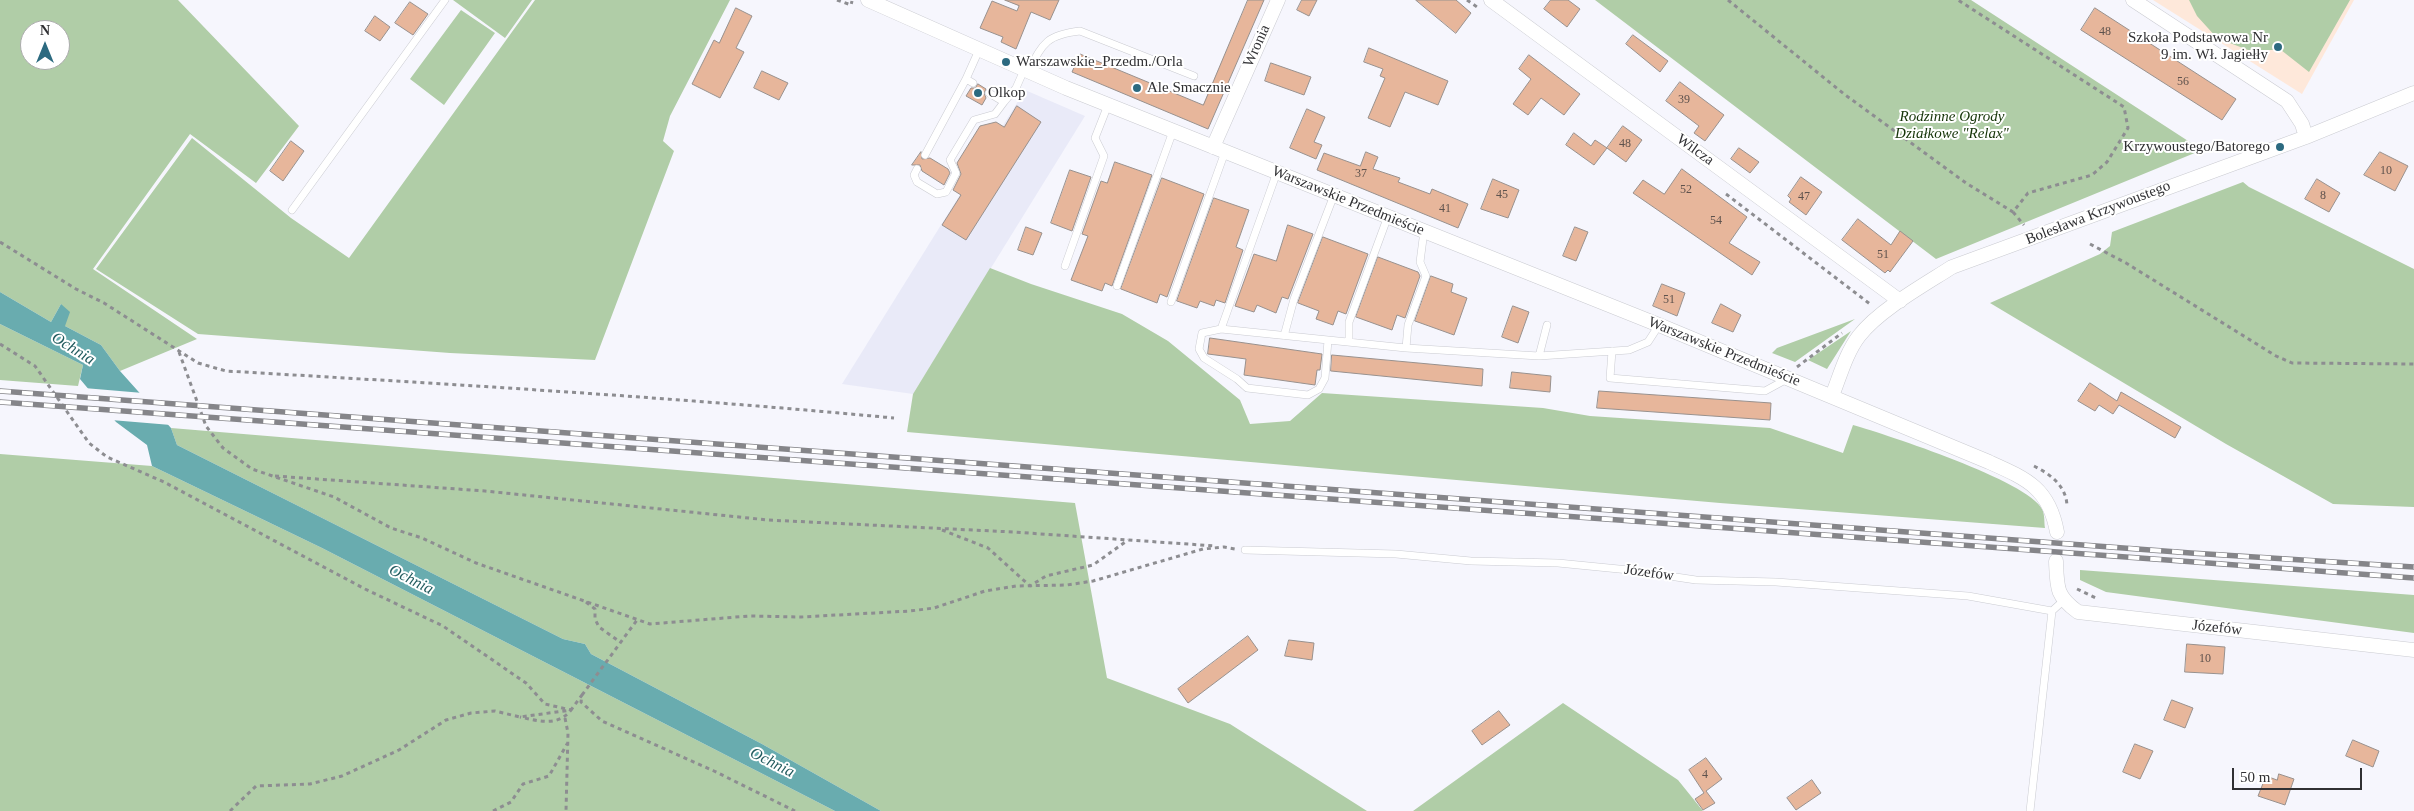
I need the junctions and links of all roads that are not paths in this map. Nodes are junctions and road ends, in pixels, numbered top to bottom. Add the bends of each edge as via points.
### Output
1 (445, 0) edge
2 (868, 0) edge
3 (1278, 0) edge
4 (1491, 0) edge
5 (2133, 0) edge
6 (884, 3) edge
7 (979, 50) junction
8 (1026, 71) junction
9 (1194, 76) dead end
10 (2414, 92) edge
11 (989, 93) dead end
12 (1004, 102) junction
13 (1108, 105) junction
14 (1174, 131) junction
15 (2306, 137) junction
16 (1219, 149) junction
17 (925, 155) dead end
18 (917, 169) dead end
19 (1277, 172) junction
20 (1334, 195) junction
21 (292, 210) dead end
22 (1388, 216) junction
23 (1424, 231) junction
24 (1065, 266) dead end
25 (1117, 286) dead end
26 (1900, 301) junction
27 (1171, 302) dead end
28 (1547, 325) dead end
29 (1659, 325) junction
30 (1221, 329) junction
31 (1284, 336) junction
32 (1328, 340) junction
33 (1349, 342) junction
34 (1406, 348) junction
35 (1612, 351) junction
36 (1539, 356) junction
37 (1787, 379) junction
38 (1832, 396) junction
39 (2057, 532) dead end
40 (1245, 550) road end
41 (2056, 561) dead end
42 (2063, 601) junction
43 (2052, 611) junction
44 (2414, 650) edge
45 (2030, 811) edge

1 - 21 lane
2 - 6 street, Warszawskie Przedmieście
3 - 16 street, Wronia
4 - 26 street, Wilcza
5 - 15 street via 2287,101 2302,124
6 - 7 street, Warszawskie Przedmieście
7 - 8 street, Warszawskie Przedmieście
7 - 17 lane via 970,81
8 - 9 lane via 1044,42 1080,31
8 - 12 lane
8 - 13 street, Warszawskie Przedmieście
10 - 15 street, Bolesława Krzywoustego
11 - 12 lane
12 - 18 lane via 995,114 974,120 950,160 956,173 946,192 937,194 917,182 914,174
13 - 14 street, Warszawskie Przedmieście
13 - 24 lane via 1095,138 1104,156
14 - 16 street, Warszawskie Przedmieście
14 - 25 lane
15 - 26 street, Bolesława Krzywoustego via 1952,267
16 - 19 street, Warszawskie Przedmieście
16 - 27 lane
19 - 20 street, Warszawskie Przedmieście
19 - 30 lane
20 - 22 street, Warszawskie Przedmieście
20 - 31 lane via 1294,299
22 - 23 street, Warszawskie Przedmieście
22 - 33 lane via 1349,322
23 - 29 street, Warszawskie Przedmieście
23 - 34 lane via 1420,262 1426,276 1408,325
26 - 38 street, Bolesława Krzywoustego via 1860,334
28 - 36 lane
29 - 35 lane via 1648,342 1630,350
29 - 37 street, Warszawskie Przedmieście
30 - 31 lane
30 - 32 lane via 1202,333 1199,349 1204,358 1247,388 1308,395 1319,389 1326,378
31 - 32 lane
32 - 33 lane
33 - 34 lane
34 - 36 lane
35 - 36 lane
35 - 37 lane via 1610,378 1765,391
37 - 38 street, Warszawskie Przedmieście
38 - 39 street via 2009,471 2047,498
40 - 43 lane, Józefów via 1558,563 1696,580 1968,596
41 - 42 street
42 - 43 lane
42 - 44 street, Józefów via 2078,612
43 - 45 lane

